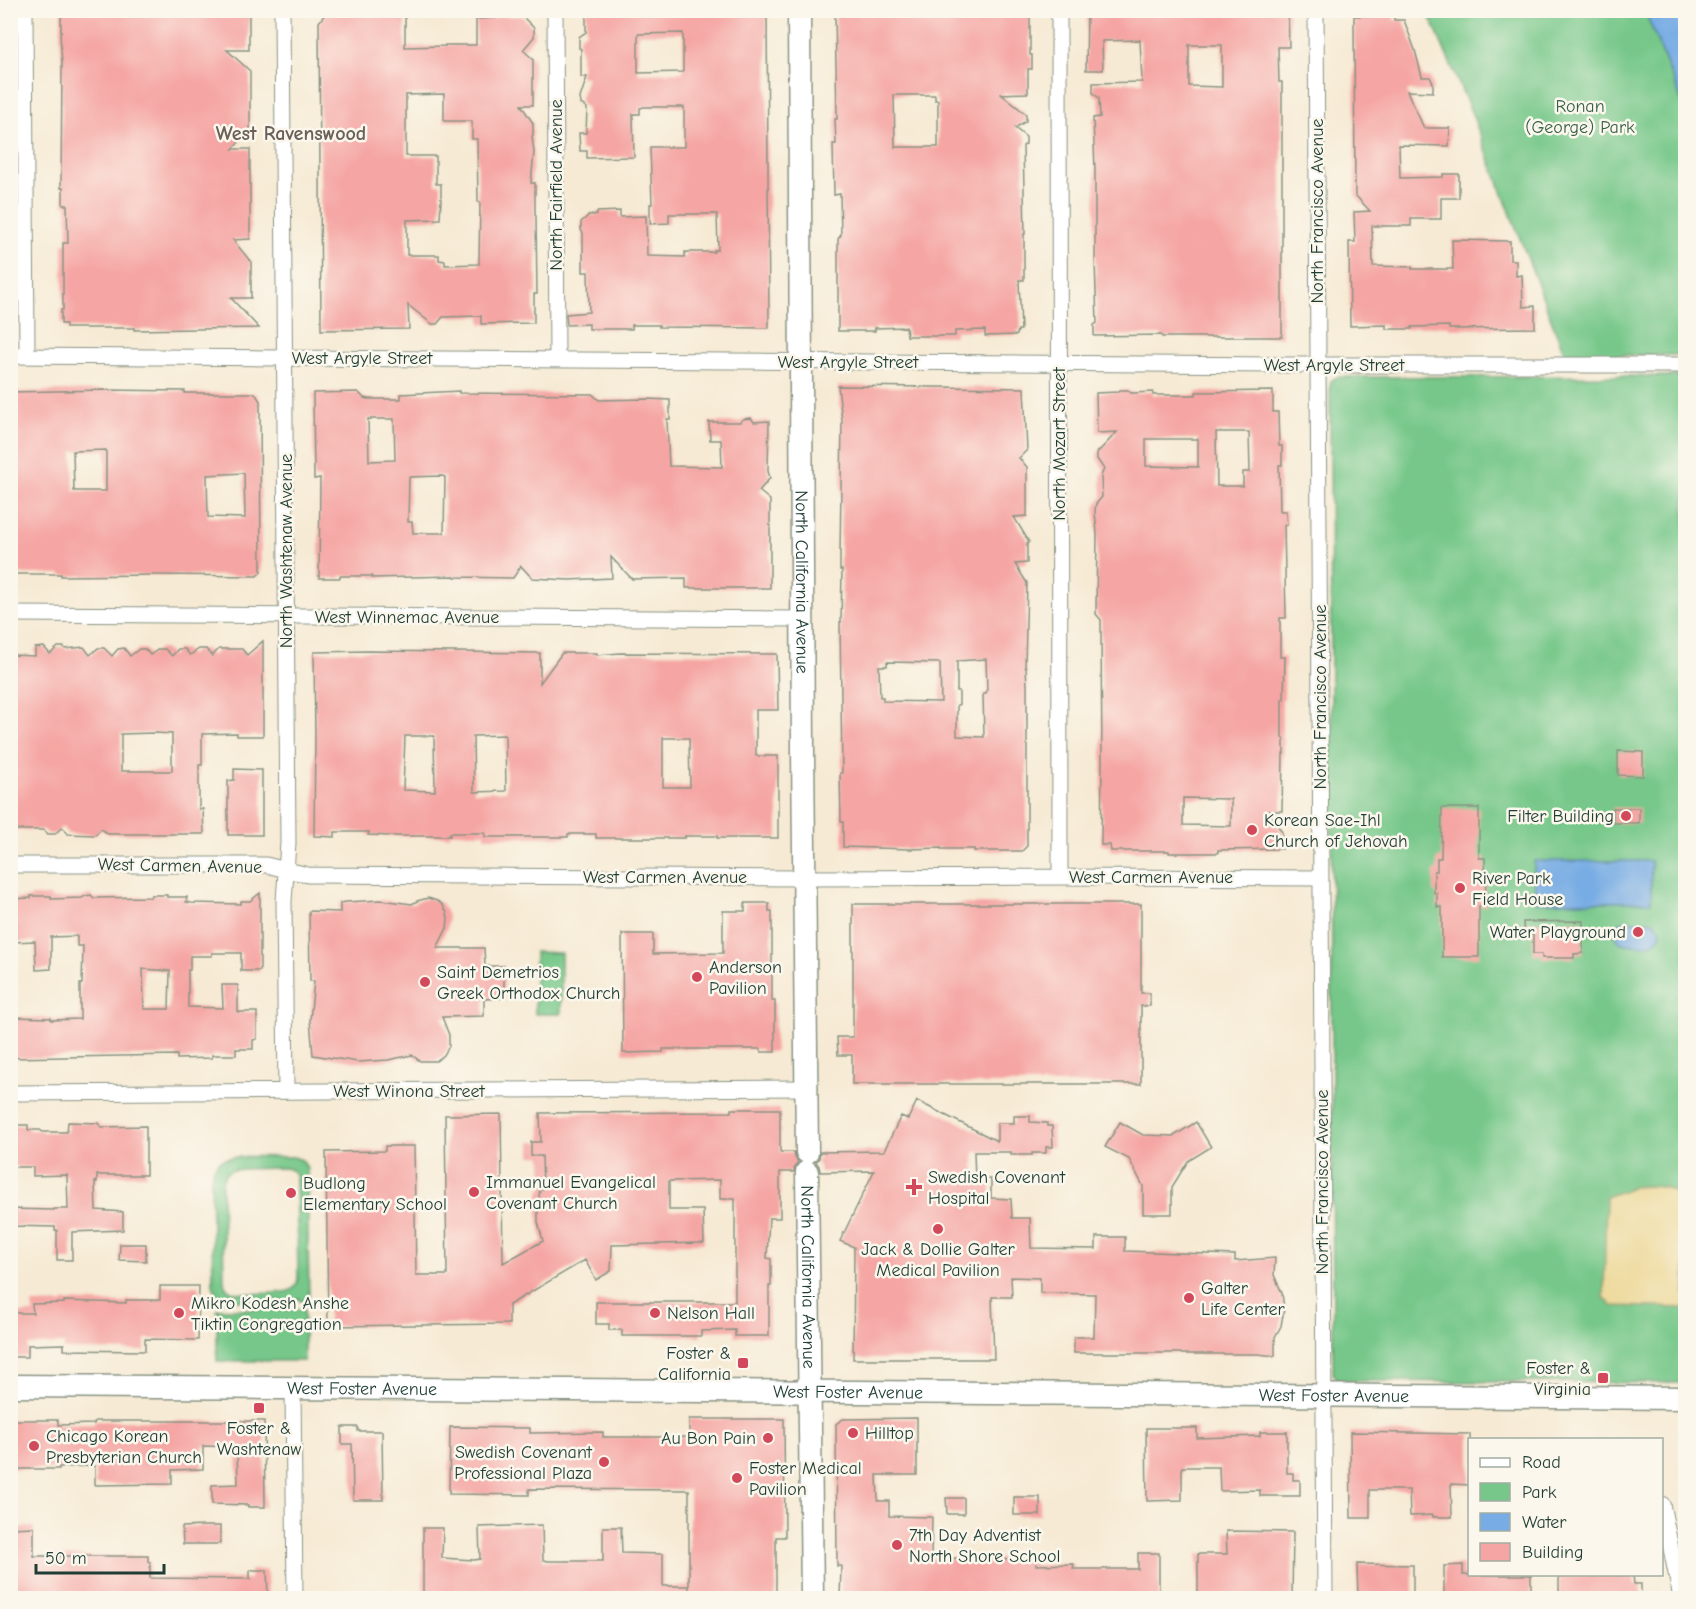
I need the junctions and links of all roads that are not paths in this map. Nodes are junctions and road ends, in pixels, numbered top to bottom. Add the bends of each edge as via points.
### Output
1 (25, 10) edge
2 (282, 10) edge
3 (555, 10) edge
4 (799, 10) edge
5 (1059, 10) edge
6 (1316, 10) edge
7 (10, 356) edge
8 (27, 356) junction
9 (285, 358) junction
10 (557, 360) junction
11 (801, 361) junction
12 (1059, 363) junction
13 (1318, 365) junction
14 (1686, 365) edge
15 (10, 614) edge
16 (286, 616) junction
17 (803, 619) junction
18 (10, 865) edge
19 (285, 870) junction
20 (1060, 877) junction
21 (804, 878) junction
22 (1321, 878) junction
23 (807, 1088) junction
24 (286, 1091) junction
25 (10, 1093) edge
26 (10, 1386) edge
27 (293, 1388) junction
28 (810, 1392) junction
29 (1323, 1395) junction
30 (1686, 1398) edge
31 (1663, 1509) edge
32 (295, 1599) edge
33 (812, 1599) edge
34 (1325, 1599) edge
35 (1681, 1599) edge

1 - 8 street
2 - 9 street, North Washtenaw Avenue
3 - 10 street, North Fairfield Avenue
4 - 11 main road, North California Avenue
5 - 12 street, North Mozart Street
6 - 13 street, North Francisco Avenue
7 - 8 street, West Argyle Street
8 - 9 street, West Argyle Street
9 - 10 street, West Argyle Street
9 - 16 street, North Washtenaw Avenue
10 - 11 street, West Argyle Street
11 - 12 street, West Argyle Street
11 - 17 main road, North California Avenue
12 - 13 street, West Argyle Street
12 - 20 street, North Mozart Street
13 - 14 street, West Argyle Street
13 - 22 street, North Francisco Avenue
15 - 16 street, West Winnemac Avenue
16 - 17 street, West Winnemac Avenue
16 - 19 street, North Washtenaw Avenue
17 - 21 main road, North California Avenue
18 - 19 street, West Carmen Avenue via 266,865
19 - 21 street, West Carmen Avenue via 308,875
19 - 24 street, North Washtenaw Avenue
20 - 21 street, West Carmen Avenue
20 - 22 street, West Carmen Avenue
21 - 23 main road, North California Avenue
22 - 29 street, North Francisco Avenue
23 - 24 street, West Winona Street
23 - 28 main road, North California Avenue
24 - 25 street, West Winona Street
26 - 27 main road, West Foster Avenue
27 - 28 main road, West Foster Avenue
27 - 32 street
28 - 29 main road, West Foster Avenue
28 - 33 main road, North California Avenue
29 - 30 main road, West Foster Avenue
29 - 34 street, North Francisco Avenue
31 - 35 street

